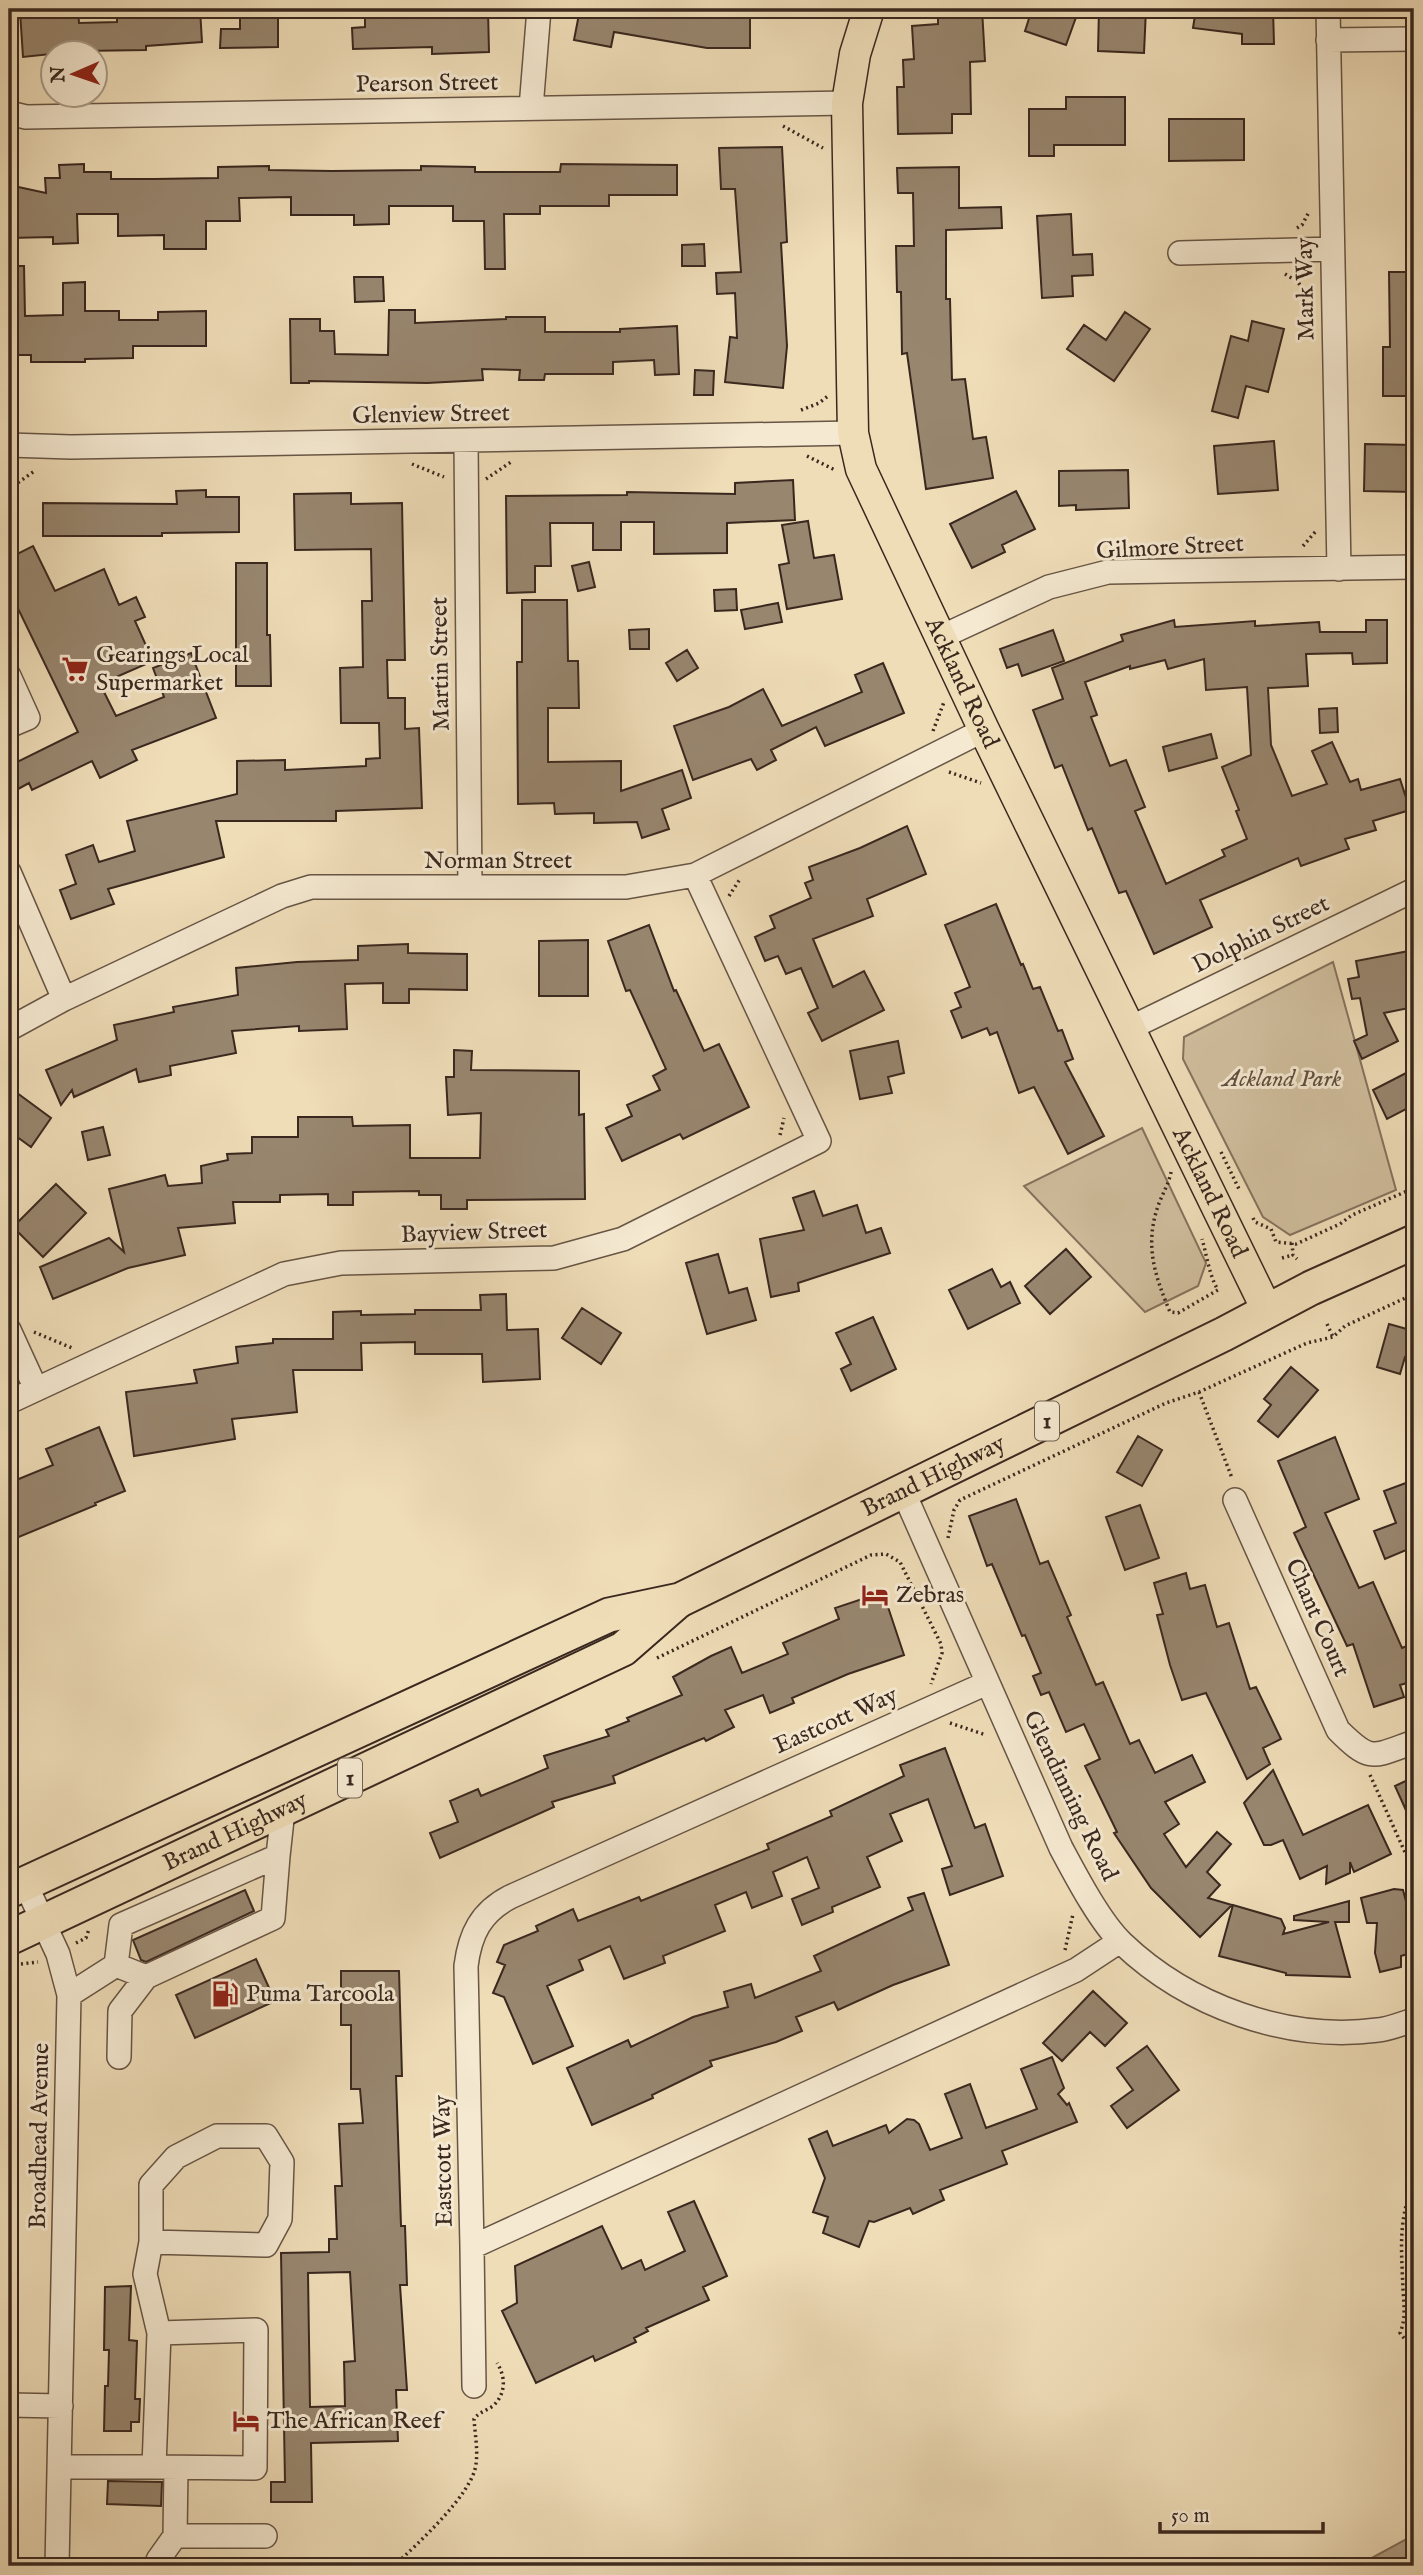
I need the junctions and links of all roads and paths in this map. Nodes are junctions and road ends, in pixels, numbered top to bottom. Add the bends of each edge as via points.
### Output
1 (539, 9) edge
2 (869, 9) edge
3 (1328, 9) edge
4 (1414, 39) edge
5 (1328, 40) junction
6 (847, 103) junction
7 (531, 108) junction
8 (9, 113) edge
9 (779, 124) dead end
10 (832, 153) dead end
11 (1332, 249) junction
12 (1180, 253) dead end
13 (1281, 267) dead end
14 (1313, 308) dead end
15 (853, 433) junction
16 (466, 441) junction
17 (9, 445) edge
18 (800, 453) dead end
19 (516, 459) dead end
20 (835, 470) dead end
21 (482, 480) dead end
22 (1319, 525) dead end
23 (1300, 549) dead end
24 (1414, 567) edge
25 (1339, 569) junction
26 (941, 637) junction
27 (9, 676) edge
28 (943, 705) dead end
29 (9, 726) edge
30 (934, 729) dead end
31 (984, 730) junction
32 (9, 872) edge
33 (695, 875) junction
34 (470, 887) junction
35 (1414, 890) edge
36 (64, 999) junction
37 (1130, 1028) junction
38 (9, 1029) edge
39 (783, 1108) dead end
40 (774, 1144) dead end
41 (1215, 1144) dead end
42 (1172, 1167) dead end
43 (1414, 1188) edge
44 (1244, 1200) dead end
45 (1250, 1211) dead end
46 (1201, 1236) dead end
47 (1414, 1242) edge
48 (1292, 1243) junction
49 (1293, 1255) junction
50 (1282, 1258) dead end
51 (1297, 1259) dead end
52 (1414, 1294) edge
53 (1268, 1312) junction
54 (1327, 1324) dead end
55 (19, 1328) edge
56 (1333, 1337) junction
57 (82, 1349) dead end
58 (36, 1389) junction
59 (1199, 1392) junction
60 (9, 1402) edge
61 (1232, 1472) dead end
62 (903, 1491) junction
63 (1235, 1500) dead end
64 (940, 1542) dead end
65 (680, 1600) junction
66 (648, 1662) dead end
67 (987, 1683) junction
68 (931, 1693) dead end
69 (1414, 1742) edge
70 (1359, 1751) junction
71 (283, 1810) junction
72 (278, 1856) junction
73 (1414, 1872) edge
74 (17, 1887) edge
75 (44, 1922) junction
76 (9, 1938) edge
77 (1120, 1941) junction
78 (116, 1965) junction
79 (146, 1977) junction
80 (69, 1995) junction
81 (1414, 2020) edge
82 (119, 2057) dead end
83 (1414, 2186) edge
84 (151, 2242) junction
85 (472, 2247) junction
86 (159, 2333) junction
87 (1414, 2351) edge
88 (492, 2357) dead end
89 (474, 2386) dead end
90 (9, 2404) edge
91 (61, 2406) junction
92 (60, 2467) junction
93 (165, 2468) junction
94 (175, 2536) junction
95 (265, 2536) dead end
96 (57, 2566) edge
97 (158, 2566) edge
98 (394, 2566) edge

1 - 7 street
2 - 6 main road, Ackland Road
3 - 5 street, Mark Way
4 - 5 street
5 - 11 street, Mark Way
6 - 7 street, Pearson Street
6 - 15 main road, Ackland Road
7 - 8 street, Pearson Street via 26,117
9 - 10 path
11 - 12 street
11 - 25 street, Mark Way
13 - 14 path via 1282,273 1298,282
15 - 16 street, Glenview Street
15 - 26 main road, Ackland Road via 861,469
16 - 17 street, Glenview Street
16 - 34 street, Martin Street
18 - 20 path
19 - 21 path
22 - 23 path
24 - 25 street, Gilmore Street
25 - 26 street, Gilmore Street via 1108,572 1049,587
26 - 31 main road, Ackland Road
27 - 29 street via 28,718
28 - 30 path
31 - 33 street, Norman Street
31 - 37 main road, Ackland Road
32 - 36 street
33 - 34 street, Norman Street via 626,887
33 - 58 street, Bayview Street via 819,1141 623,1239 554,1258 341,1263 284,1274
34 - 36 street, Norman Street via 312,887 282,896
35 - 37 street, Dolphin Street
36 - 38 street, Norman Street
37 - 53 main road, Ackland Road
39 - 40 path via 782,1133
41 - 44 path
42 - 46 path via 1154,1220 1151,1246 1154,1274 1170,1312 1178,1313 1218,1290
43 - 48 path
45 - 48 path via 1255,1222 1271,1230 1276,1242
47 - 53 highway, Brand Highway / 1
48 - 49 path
49 - 50 path
49 - 51 path
52 - 56 path via 1345,1326
53 - 62 highway, Brand Highway / 1
54 - 56 path
55 - 57 path
55 - 58 street
56 - 59 path via 1307,1343
58 - 60 street, Bayview Street
59 - 61 path
59 - 64 path via 1166,1403 960,1500 948,1538
62 - 65 highway, Brand Highway / 1
62 - 67 street, Glendinning Road
63 - 70 street, Chant Court via 1338,1730
65 - 71 highway, Brand Highway / 1 via 623,1649
65 - 74 highway, Brand Highway / 1 via 609,1615
66 - 68 path via 871,1555 886,1554 900,1562 941,1644
67 - 77 street, Glendinning Road via 1061,1848
67 - 85 street, Eastcott Way via 510,1898 483,1916 468,1948 466,1966
69 - 70 street via 1378,1755
70 - 73 path
71 - 72 street
71 - 75 highway, Brand Highway / 1
72 - 78 street via 121,1925
72 - 79 street via 273,1918
74 - 75 street, Broadhead Avenue
75 - 76 highway, Brand Highway / 1
75 - 80 street, Broadhead Avenue
77 - 81 street, Glendinning Road via 1162,1976 1215,2004 1269,2024 1324,2032 1380,2030
77 - 85 street, Eastcott Way via 1076,1970
78 - 79 street
78 - 80 street
79 - 82 street via 120,2011
80 - 91 street, Broadhead Avenue
83 - 87 path via 1404,2212 1405,2323 1400,2333
84 - 84 street via 266,2245 280,2219 282,2162 266,2136 217,2136 176,2157 151,2185
84 - 86 street via 145,2274
85 - 89 street
86 - 93 street
86 - 93 street via 256,2330 255,2468
88 - 98 path via 504,2380 502,2393 474,2419 476,2465 471,2481
90 - 91 street
91 - 92 street, Broadhead Avenue
92 - 93 street
92 - 96 street, Broadhead Avenue
93 - 94 street
94 - 95 street
94 - 97 street

